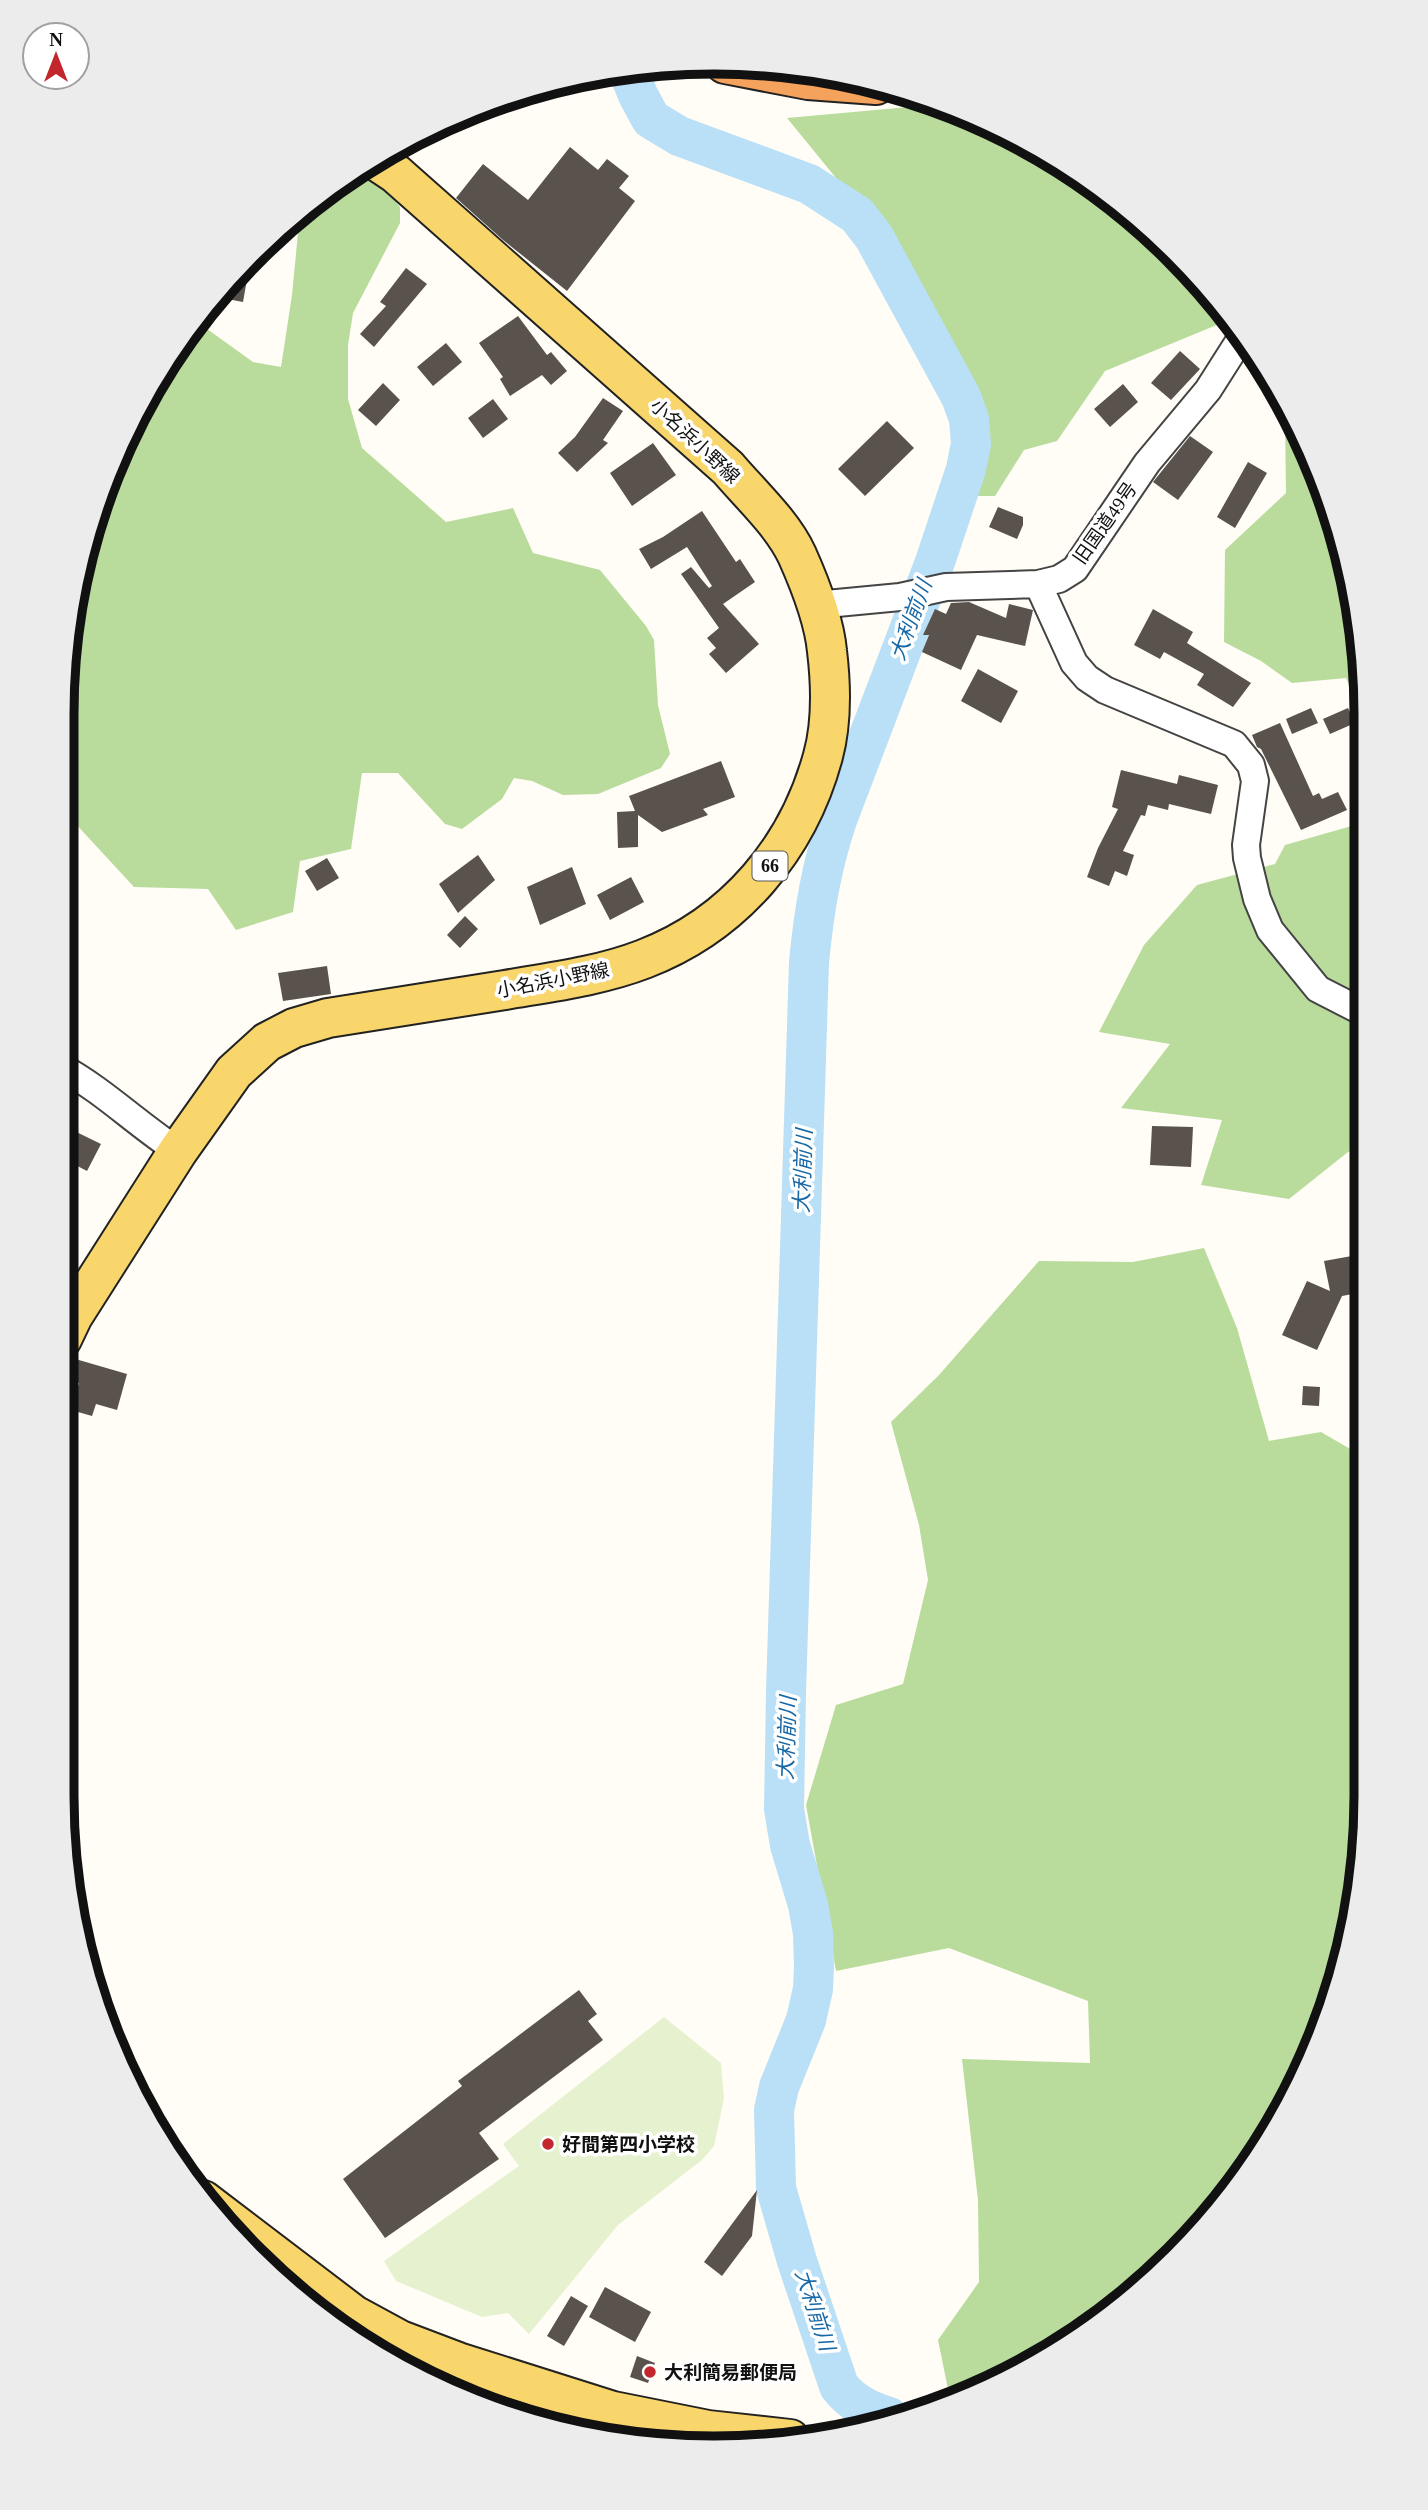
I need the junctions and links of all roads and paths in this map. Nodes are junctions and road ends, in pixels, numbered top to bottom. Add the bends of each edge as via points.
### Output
1 (383, 166) edge
2 (1237, 344) edge
3 (1038, 584) junction
4 (816, 605) junction
5 (1354, 1007) edge
6 (74, 1075) edge
7 (178, 1151) junction
8 (74, 1310) edge
9 (260, 2247) edge
10 (337, 2313) edge
11 (351, 2324) edge
12 (750, 2435) edge

1 - 4 main road, 小名浜小野線 / 66 via 728,468 796,552
2 - 3 street, 旧国道49号 via 1208,390 1147,463 1075,569
3 - 4 street, 旧国道49号 via 946,587 900,597
3 - 5 street via 1074,663 1087,678 1105,690 1234,744 1243,753 1255,780 1247,858 1270,930 1318,989
4 - 7 main road, 小名浜小野線 / 66 via 827,649 829,706 824,754 804,810 776,860 738,901 669,947 591,976 328,1018 294,1028 268,1042 234,1072
6 - 7 street
7 - 8 main road, 小名浜小野線 / 66
9 - 10 main road
11 - 12 main road via 613,2411

